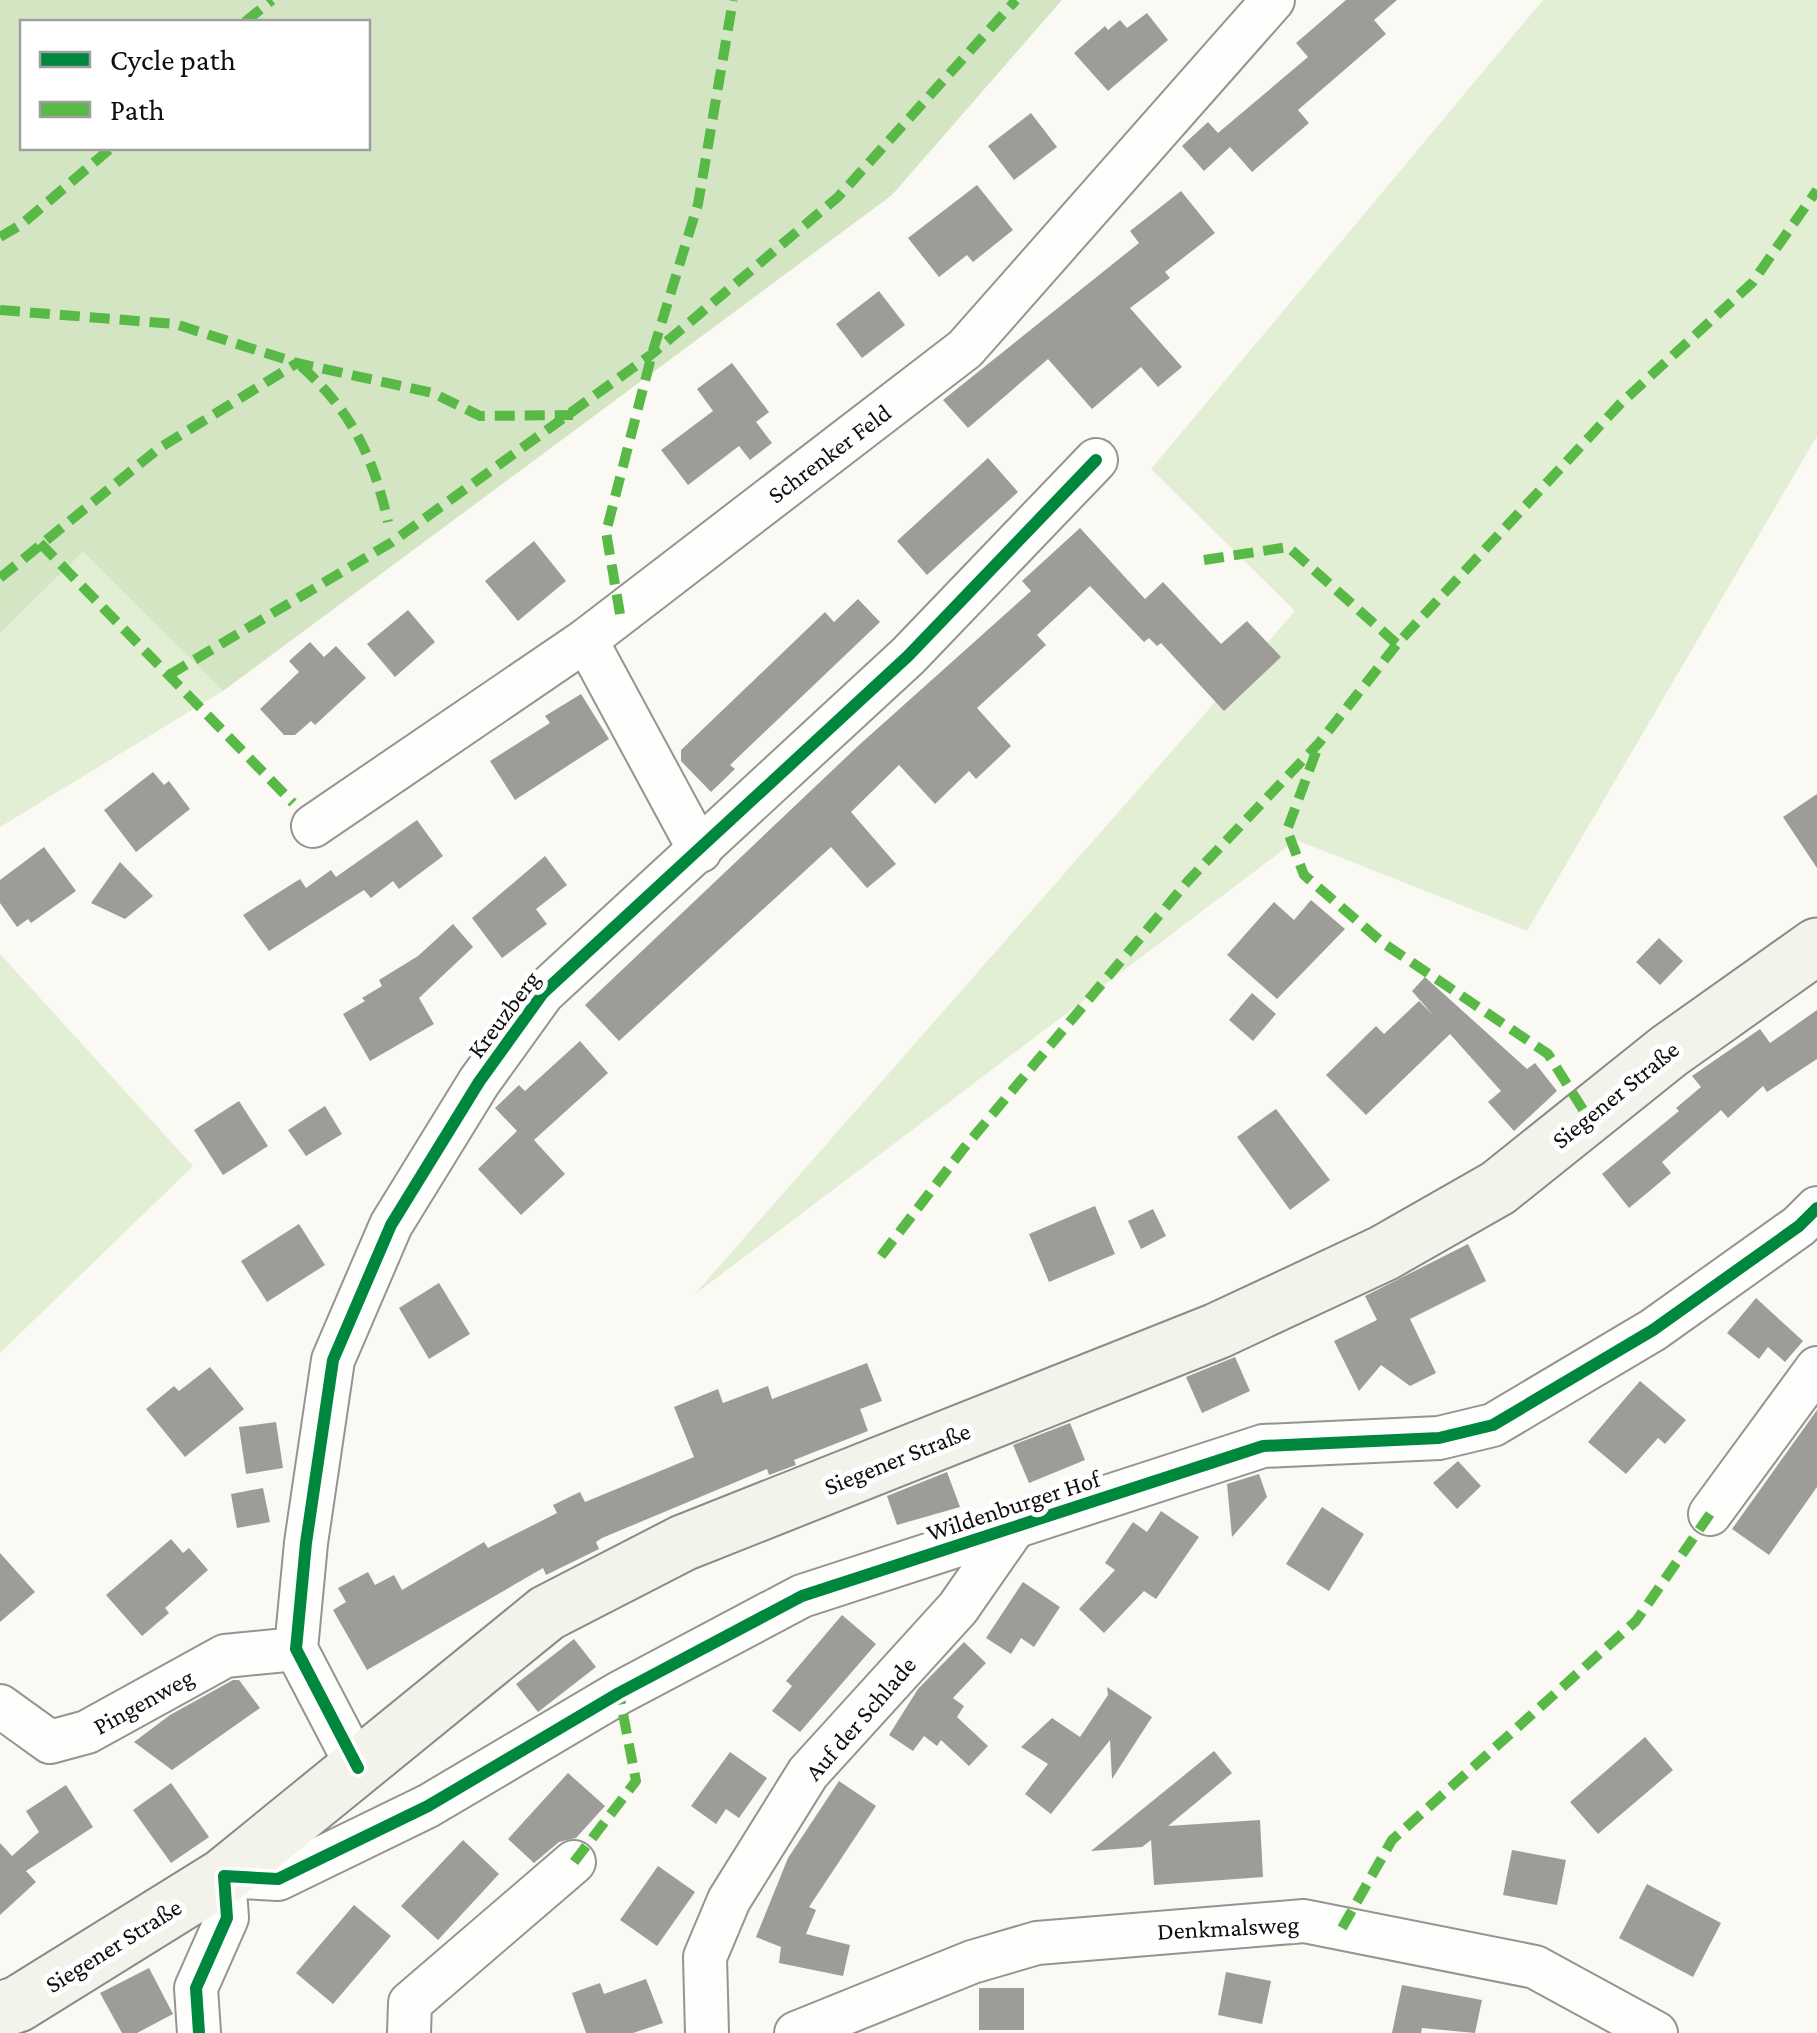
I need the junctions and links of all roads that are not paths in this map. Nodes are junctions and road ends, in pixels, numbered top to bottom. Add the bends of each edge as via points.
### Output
1 (1273, 0) edge
2 (1096, 460) dead end
3 (586, 640) junction
4 (314, 826) dead end
5 (700, 850) junction
6 (1817, 946) edge
7 (1817, 1208) edge
8 (1817, 1368) edge
9 (1710, 1514) dead end
10 (1013, 1529) junction
11 (296, 1649) junction
12 (0, 1706) edge
13 (358, 1768) junction
14 (574, 1862) dead end
15 (224, 1876) junction
16 (0, 2010) edge
17 (199, 2033) edge
18 (409, 2033) edge
19 (708, 2033) edge
20 (796, 2033) edge
21 (1656, 2033) edge

1 - 3 street, Schrenker Feld via 965,350
2 - 5 street, Kreuzberg via 908,656
3 - 4 street, Schrenker Feld
3 - 5 street
5 - 11 street, Kreuzberg via 542,993 390,1225 333,1360
6 - 13 main road, Siegener Straße via 1668,1051 1498,1188 1400,1244 1217,1331 684,1543 547,1613
7 - 10 street, Wildenburger Hof via 1653,1330 1493,1424 1439,1438 1263,1446
8 - 9 street
10 - 15 street, Wildenburger Hof via 802,1596 619,1693 428,1806 278,1880
10 - 19 street, Auf der Schlade via 958,1608 808,1773 729,1900 705,1957
11 - 12 street, Pingenweg via 226,1656 86,1732 50,1742
11 - 13 street
13 - 15 main road, Siegener Straße
14 - 18 street via 410,2003
15 - 16 main road, Siegener Straße
15 - 17 street via 226,1918 196,1988
20 - 21 street, Denkmalsweg via 1037,1942 1304,1921 1535,1966

